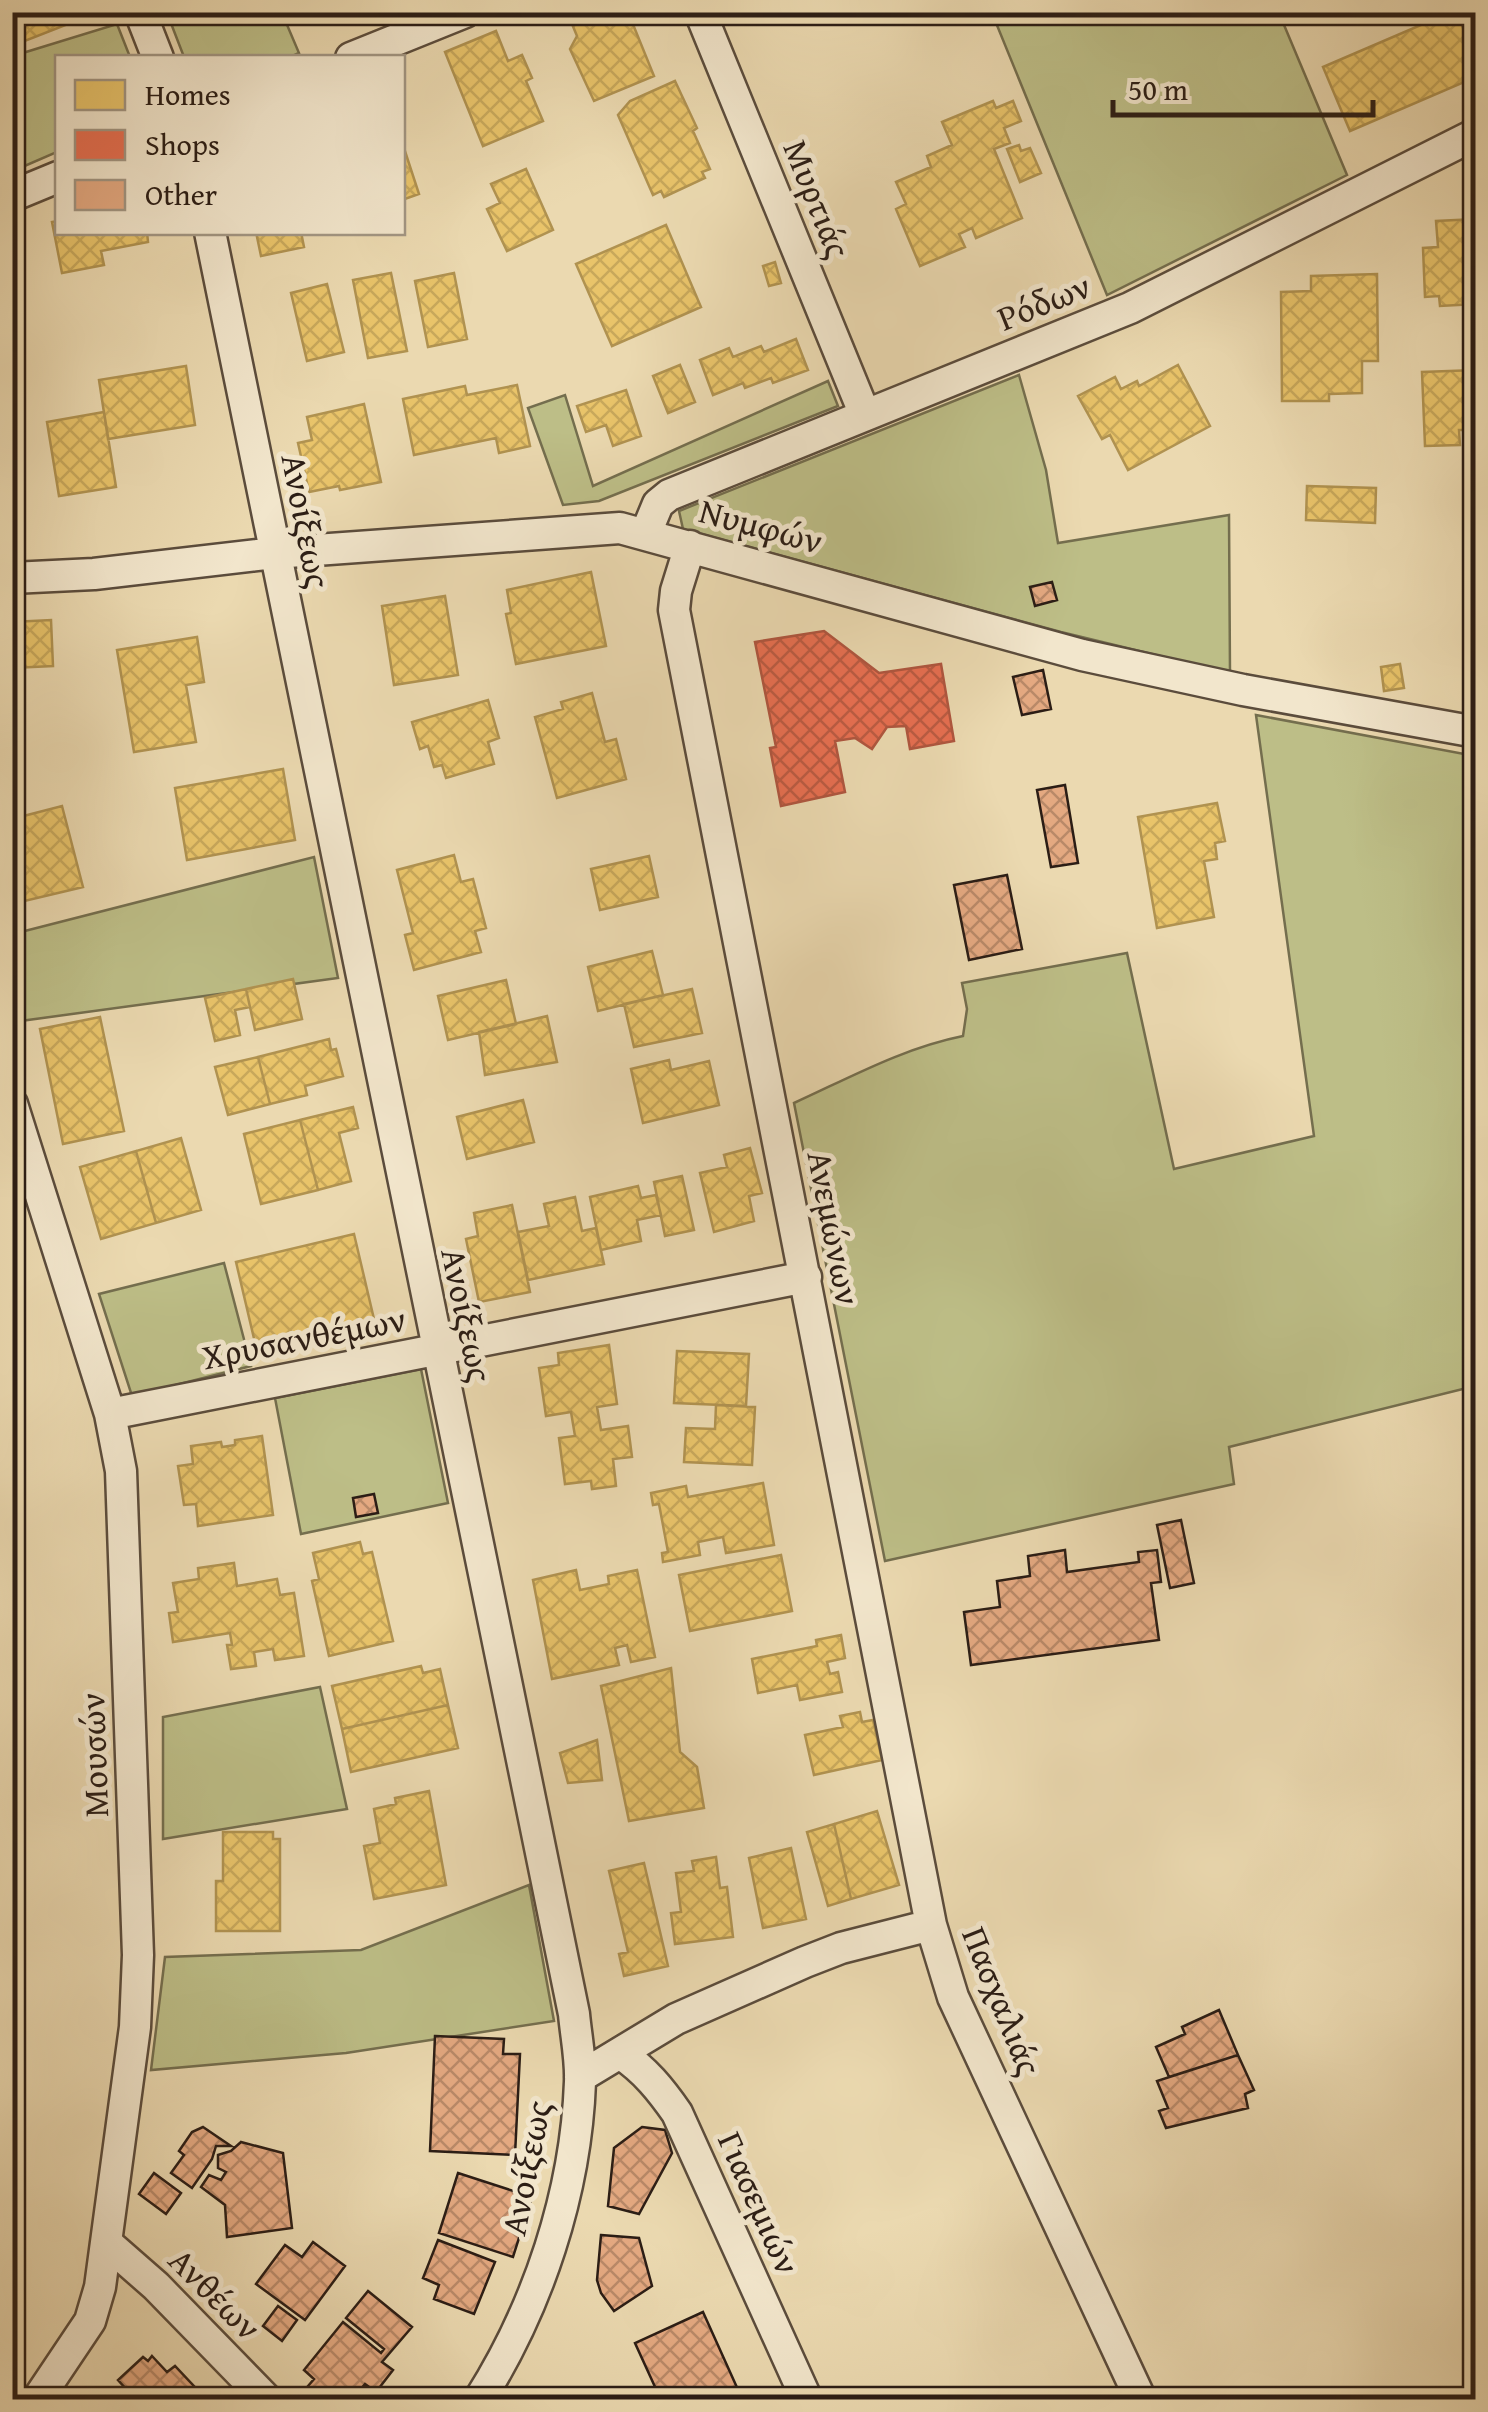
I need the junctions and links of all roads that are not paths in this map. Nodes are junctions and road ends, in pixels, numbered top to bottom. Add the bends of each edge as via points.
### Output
1 (140, 12) edge
2 (465, 12) edge
3 (700, 12) edge
4 (417, 21) edge
5 (157, 55) edge
6 (355, 55) edge
7 (1476, 134) edge
8 (55, 178) edge
9 (12, 196) edge
10 (211, 235) edge
11 (865, 414) junction
12 (646, 533) junction
13 (690, 546) junction
14 (274, 553) junction
15 (12, 578) edge
16 (1476, 732) edge
17 (12, 1104) edge
18 (806, 1277) junction
19 (436, 1350) junction
20 (110, 1414) junction
21 (932, 1925) junction
22 (621, 2054) junction
23 (580, 2077) junction
24 (108, 2244) junction
25 (36, 2400) edge
26 (266, 2400) edge
27 (479, 2400) edge
28 (806, 2400) edge
29 (1141, 2400) edge

1 - 5 street
2 - 4 street
3 - 11 street, Μυρτιάς
4 - 6 street
7 - 11 street, Ρόδων via 1130,308
8 - 9 street
10 - 14 street, Ανοίξεως
11 - 12 street, Ρόδων via 669,494
12 - 13 street, Νυμφών
12 - 14 street, Νυμφών via 601,527
13 - 16 street, Νυμφών via 1114,662
13 - 18 street, Ανεμώνων via 674,610
14 - 15 street, Νυμφών
14 - 19 street, Ανοίξεως
17 - 20 street, Μουσών
18 - 19 street, Χρυσανθέμων
18 - 21 street, Ανεμώνων
19 - 20 street, Χρυσανθέμων
19 - 23 street, Ανοίξεως via 574,2014
20 - 24 street, Μουσών via 123,1493 138,1956
21 - 22 street, Πασχαλιάς via 805,1962 676,2019
21 - 29 street, Πασχαλιάς via 953,1997
22 - 23 street, Πασχαλιάς
22 - 28 street, Γιασεμιών via 659,2087 677,2114
23 - 27 street, Ανοίξεως via 577,2126 545,2264 505,2358
24 - 25 street, Μουσών via 90,2321
24 - 26 street, Ανθέων

